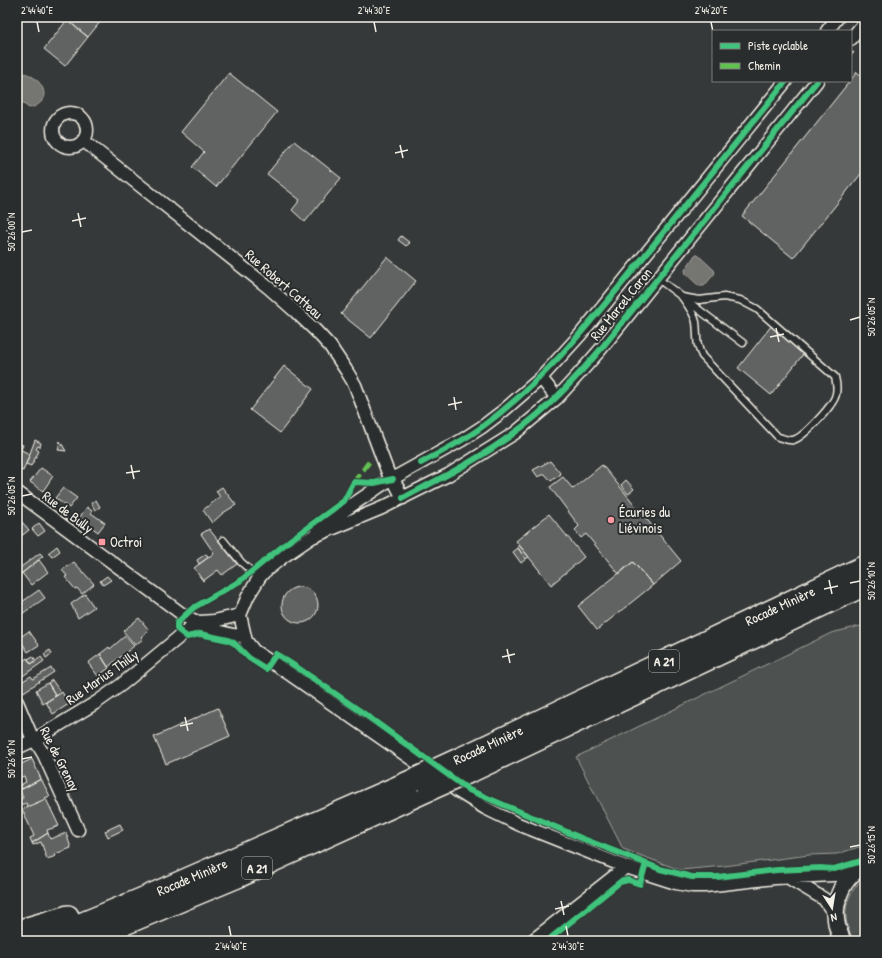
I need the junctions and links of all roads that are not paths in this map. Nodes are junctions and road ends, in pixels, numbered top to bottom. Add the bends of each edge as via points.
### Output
1 (838, 17) edge
2 (865, 22) edge
3 (828, 30) edge
4 (852, 38) edge
5 (785, 82) edge
6 (816, 82) edge
7 (84, 141) dead end
8 (658, 278) junction
9 (682, 297) junction
10 (743, 343) dead end
11 (541, 378) junction
12 (556, 398) junction
13 (393, 479) junction
14 (17, 492) edge
15 (403, 498) junction
16 (312, 537) junction
17 (223, 540) dead end
18 (865, 566) edge
19 (259, 578) junction
20 (865, 585) edge
21 (240, 615) junction
22 (200, 622) junction
23 (244, 636) junction
24 (17, 702) edge
25 (34, 740) junction
26 (17, 748) edge
27 (468, 764) junction
28 (421, 785) junction
29 (78, 830) dead end
30 (626, 867) junction
31 (858, 870) edge
32 (789, 878) junction
33 (141, 899) junction
34 (835, 915) junction
35 (17, 931) edge
36 (108, 932) junction
37 (839, 938) edge
38 (39, 941) edge
39 (84, 941) edge
40 (89, 941) edge
41 (532, 941) edge

1 - 3 street
2 - 4 street
5 - 11 street, Rue Marcel Caron via 580,335
6 - 8 street, Rue Marcel Caron
7 - 13 street, Rue Robert Catteau via 268,288 330,346 355,385 381,457
8 - 9 lane
8 - 12 street, Rue Marcel Caron
9 - 9 lane via 699,300 724,297 740,300 757,309 835,377 837,385 833,401 803,436 793,440 778,437 702,356 696,337 696,322
9 - 10 lane
11 - 12 street
11 - 13 street, Rue Marcel Caron via 482,427
12 - 15 street, Rue Marcel Caron via 515,433 448,475
13 - 15 street, Rue Robert Catteau
13 - 16 street, Rue Marcel Caron via 315,531
14 - 22 street, Rue de Bully via 186,617
15 - 16 street, Rue Marcel Caron
16 - 19 street, Rue Marcel Caron via 284,556
17 - 19 lane via 241,562
18 - 27 highway, Rocade Minière / A 21
19 - 21 street, Rue Marcel Caron
20 - 27 highway, Rocade Minière / A 21
21 - 22 street
21 - 23 street
22 - 23 street, Rue de Bully via 215,631 232,636
22 - 25 street, Rue Marius Thilly via 121,685
23 - 30 street via 254,651 292,674 485,808 518,824
24 - 25 street, Rue de Grenay
25 - 26 street, Rue Marius Thilly
25 - 29 street, Rue de Grenay via 44,755
27 - 28 highway, Rocade Minière / A 21, bridge
28 - 33 highway, Rocade Minière / A 21
28 - 36 highway, Rocade Minière / A 21 via 240,876
30 - 32 street via 692,886
30 - 41 street
31 - 32 street
31 - 34 main road via 839,893
32 - 34 street via 824,899
33 - 35 highway via 123,896 73,915
33 - 38 highway, Rocade Minière / A 21
34 - 37 main road
36 - 39 highway, Rocade Minière / A 21
36 - 40 highway

